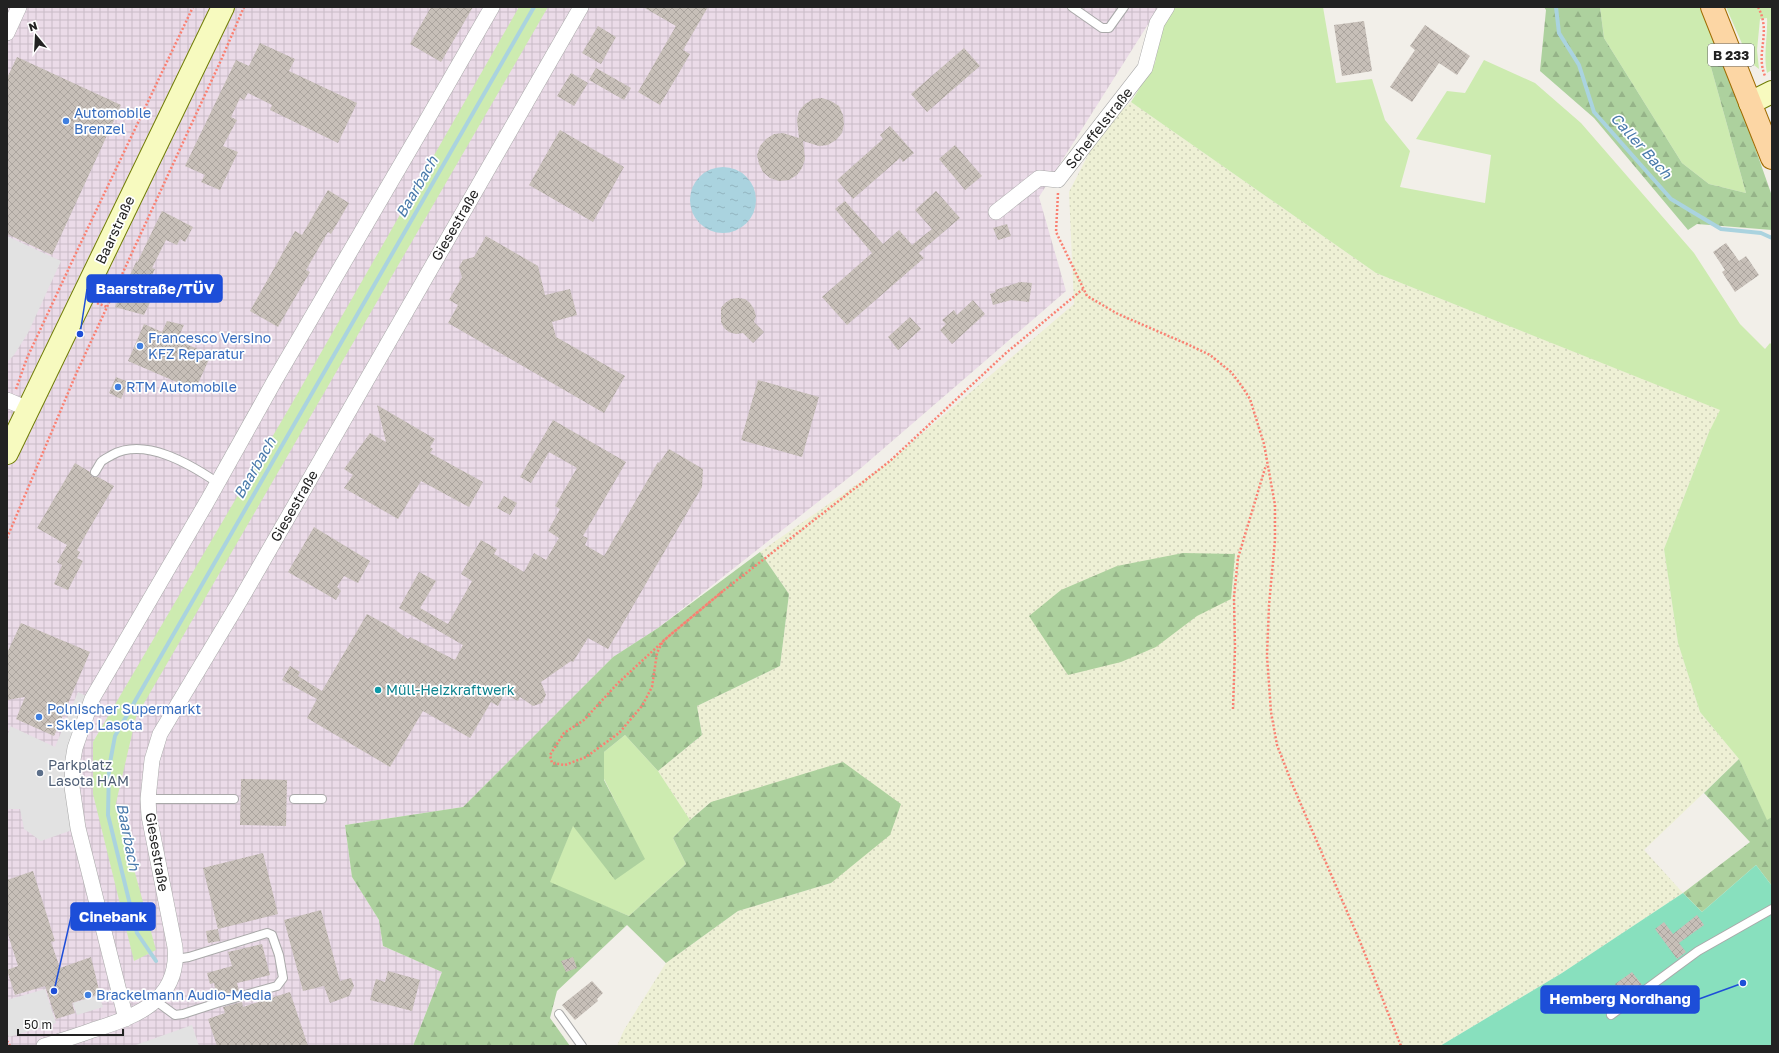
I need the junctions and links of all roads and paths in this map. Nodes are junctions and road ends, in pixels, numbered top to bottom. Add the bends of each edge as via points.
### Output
1 (19, 7) edge
2 (193, 7) edge
3 (223, 7) edge
4 (244, 7) edge
5 (492, 7) edge
6 (581, 7) edge
7 (1072, 7) edge
8 (1124, 7) edge
9 (1166, 7) edge
10 (1712, 7) edge
11 (1758, 7) edge
12 (7, 33) edge
13 (1764, 72) dead end
14 (1772, 92) edge
15 (1750, 103) junction
16 (1772, 158) edge
17 (1058, 180) junction
18 (996, 212) dead end
19 (1083, 289) junction
20 (15, 404) edge
21 (7, 453) edge
22 (1267, 465) junction
23 (95, 472) dead end
24 (218, 483) junction
25 (7, 538) edge
26 (663, 641) junction
27 (1233, 709) dead end
28 (148, 799) junction
29 (234, 799) dead end
30 (294, 799) dead end
31 (322, 799) dead end
32 (1772, 909) edge
33 (176, 959) junction
34 (156, 1001) junction
35 (559, 1014) dead end
36 (1611, 1015) dead end
37 (126, 1019) junction
38 (7, 1041) edge
39 (10, 1046) edge
40 (44, 1046) edge
41 (582, 1046) edge
42 (1401, 1046) edge

1 - 12 street
2 - 20 path via 27,358
3 - 20 main road, Baarstraße via 68,329
4 - 25 path via 76,374
5 - 24 street
6 - 28 street, Giesestraße via 241,599 160,734 152,760
7 - 8 lane via 1102,28 1109,28
9 - 17 street, Scheffelstraße via 1157,23 1145,68
10 - 15 main road, B 233
11 - 13 path via 1763,16 1765,29 1762,52
14 - 15 main road
15 - 16 main road, B 233
17 - 18 street, Scheffelstraße via 1039,178
17 - 19 path via 1056,232
19 - 22 path via 1087,296 1118,314 1210,355 1231,372 1250,399 1264,444
19 - 26 path via 1006,353 890,461
20 - 21 main road, Baarstraße
22 - 27 path via 1238,558 1234,597
22 - 42 path via 1275,505 1275,540 1267,656 1271,712 1277,745
23 - 24 lane via 102,460 121,450 142,450 170,456 194,466
24 - 37 street via 92,699 73,760 72,787 78,828
26 - 26 path via 618,683 584,720 564,733 550,755 552,763 565,765 586,757 619,733 642,706 652,686 657,653
28 - 29 lane
28 - 33 street, Giesestraße via 148,816
30 - 31 lane
32 - 36 lane via 1698,951
33 - 34 street, Giesestraße via 173,975 163,994
33 - 34 lane via 267,933 272,935 283,978 277,986 184,1014 175,1015
34 - 37 street, Giesestraße
35 - 41 lane
37 - 40 street, Giesestraße
38 - 39 path

